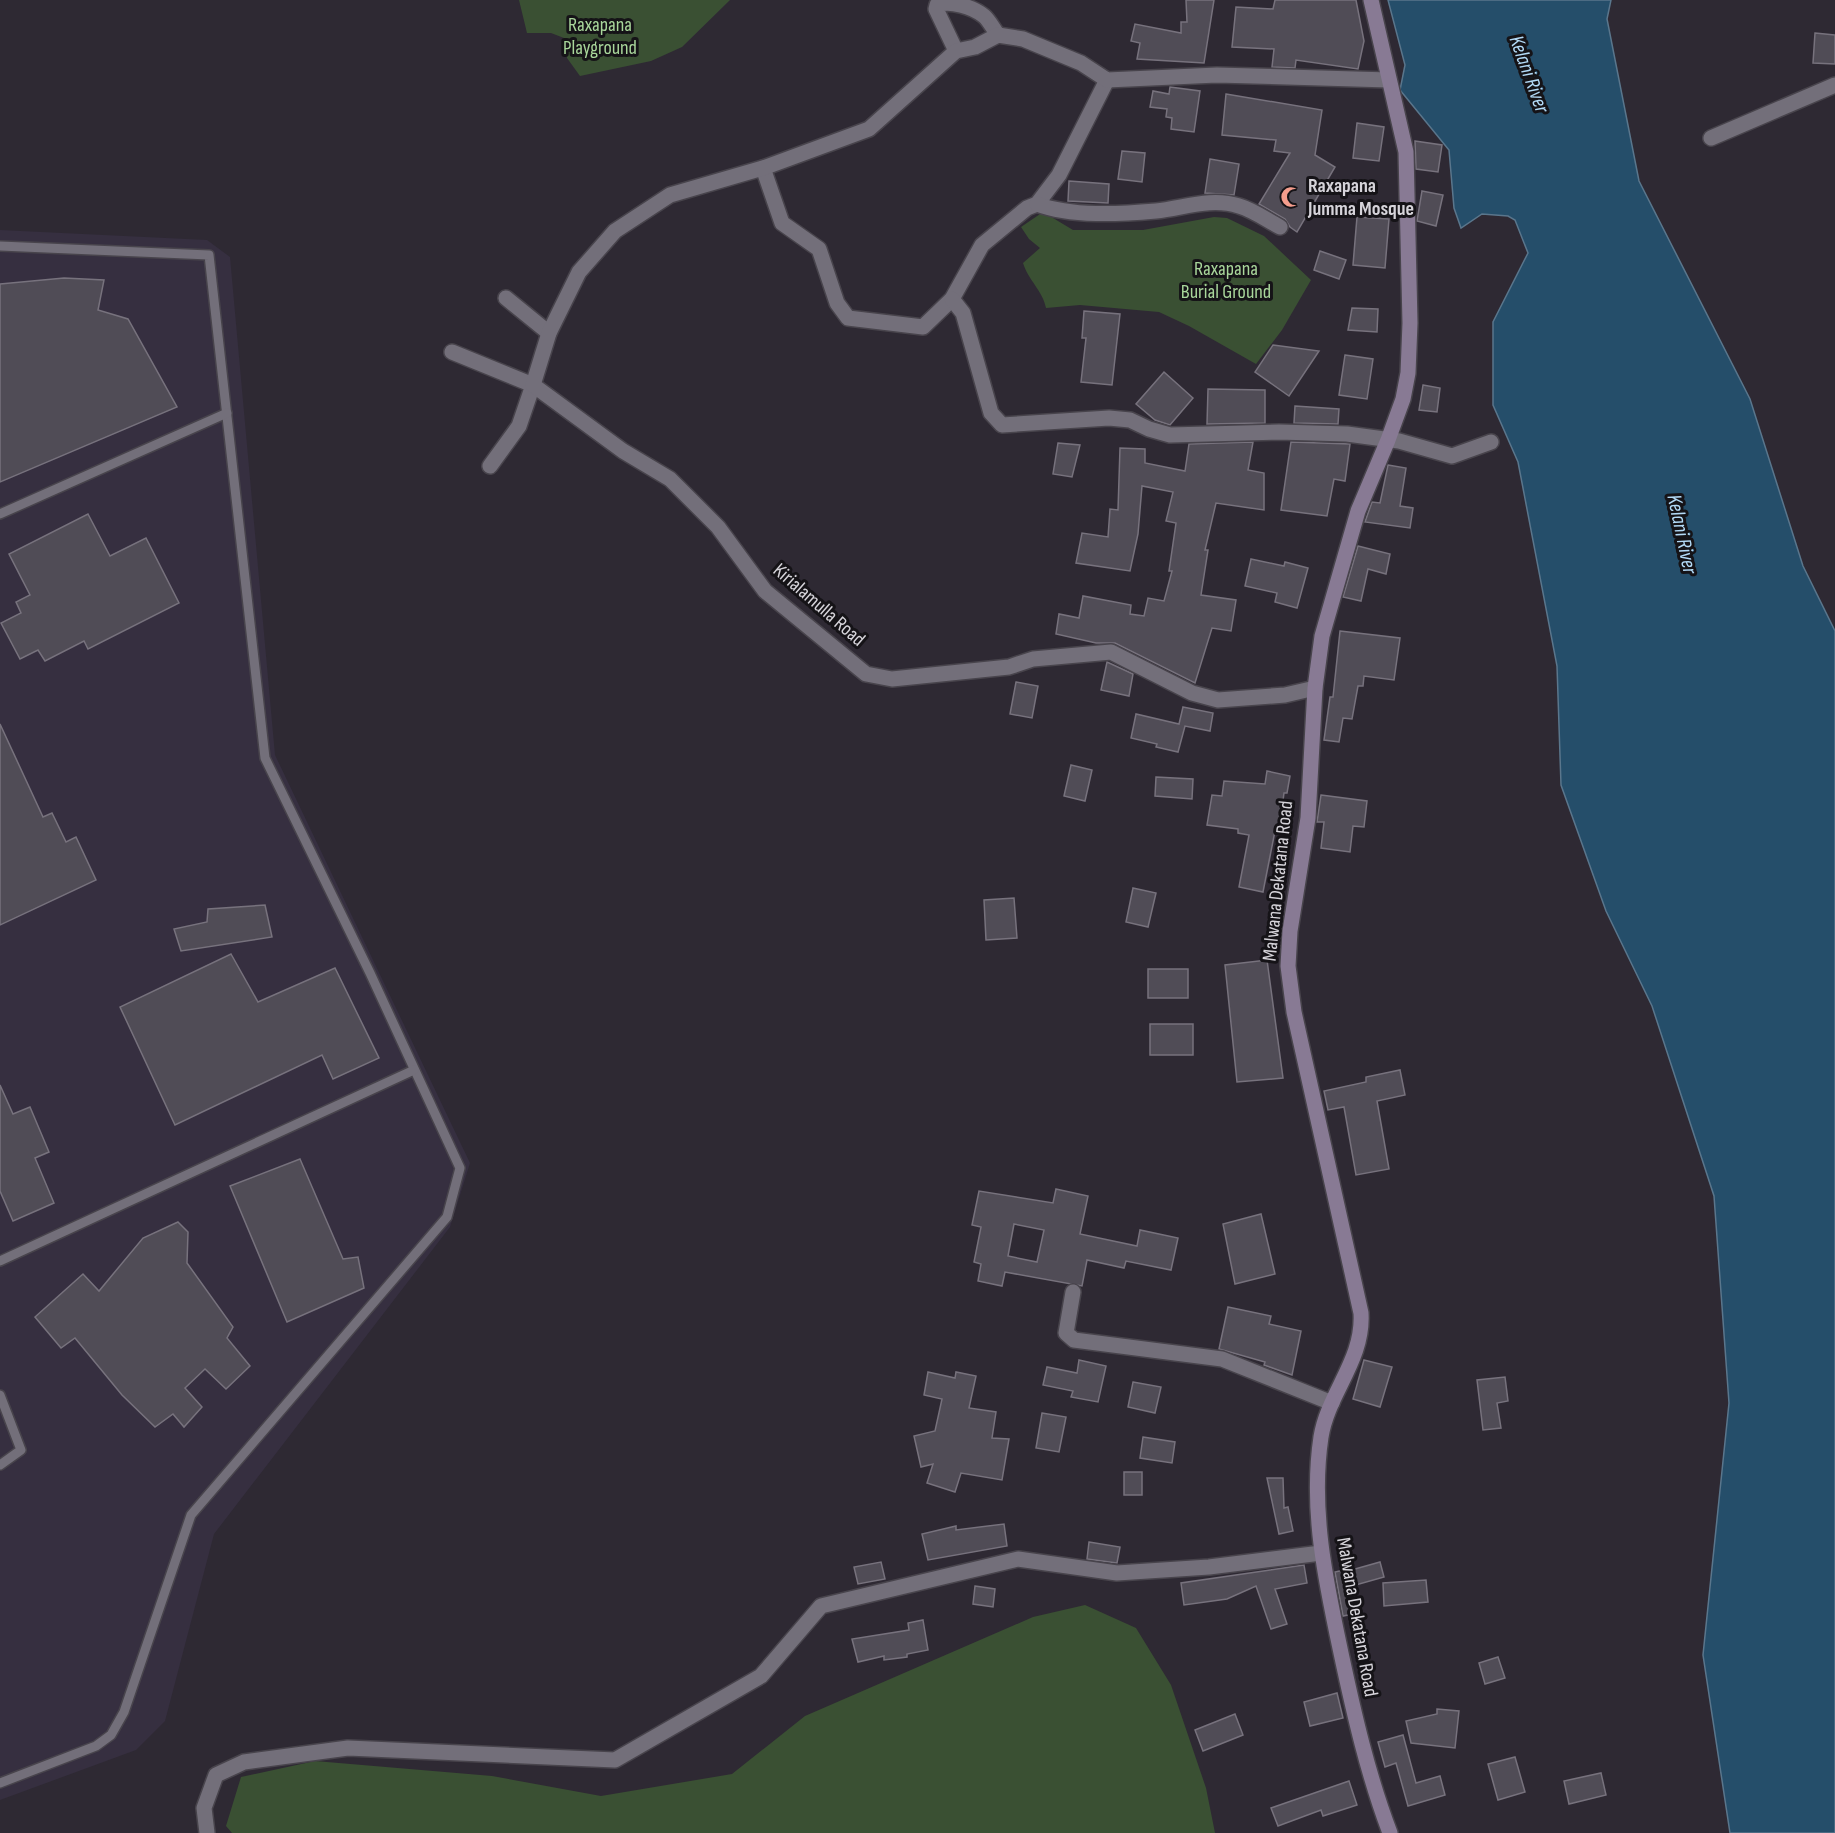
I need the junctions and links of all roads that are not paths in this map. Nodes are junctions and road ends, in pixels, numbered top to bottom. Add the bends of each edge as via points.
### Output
1 (1371, 0) edge
2 (998, 35) junction
3 (956, 51) junction
4 (1107, 80) junction
5 (1389, 80) junction
6 (1835, 85) edge
7 (1711, 138) dead end
8 (763, 168) junction
9 (1038, 204) junction
10 (1280, 227) dead end
11 (0, 246) edge
12 (506, 298) dead end
13 (952, 300) junction
14 (549, 333) junction
15 (452, 352) dead end
16 (533, 385) junction
17 (227, 413) junction
18 (1388, 441) junction
19 (1491, 442) dead end
20 (490, 466) dead end
21 (0, 514) edge
22 (1315, 688) junction
23 (414, 1070) junction
24 (0, 1261) edge
25 (1073, 1292) dead end
26 (0, 1395) edge
27 (1332, 1403) junction
28 (0, 1465) edge
29 (1321, 1553) junction
30 (0, 1783) edge
31 (207, 1833) edge
32 (1390, 1833) edge

1 - 5 main road, Malwana Dekatana Road
2 - 3 street via 975,47
2 - 3 street via 985,16 966,7 937,5
2 - 4 street via 1023,39 1081,63
3 - 8 street via 869,129
4 - 5 street via 1217,75
4 - 9 street via 1059,175
5 - 18 main road, Malwana Dekatana Road via 1406,152 1410,323 1406,381
6 - 7 street
8 - 13 street via 782,223 819,249 837,303 848,318 923,327
8 - 14 street via 670,195 615,231 579,272
9 - 10 street via 1057,212 1076,212 1156,211 1205,202 1238,206
9 - 13 street via 1027,208 982,245
11 - 17 lane via 209,255
12 - 14 street
13 - 18 street via 963,313 991,413 1002,425 1109,418 1130,420 1170,435 1291,432 1347,434
14 - 16 street
15 - 16 street, Kirialamulla Road
16 - 20 street via 519,426
16 - 22 street, Kirialamulla Road via 622,451 670,479 718,526 765,591 866,674 904,678 1009,668 1033,659 1111,652 1192,693 1218,700 1285,695
17 - 21 lane
17 - 23 lane via 265,758
18 - 19 street via 1452,456
18 - 22 main road, Malwana Dekatana Road via 1358,511 1332,595
22 - 27 main road, Malwana Dekatana Road via 1308,818 1288,966 1294,1012 1361,1313 1361,1338
23 - 24 lane
23 - 30 lane via 460,1168 447,1216 191,1515 124,1712 111,1735 96,1746
25 - 27 street via 1066,1333 1074,1340 1222,1359
26 - 28 lane via 21,1450
27 - 29 main road, Malwana Dekatana Road via 1322,1436
29 - 31 street via 1209,1567 1117,1573 1018,1559 821,1606 761,1676 615,1760 348,1748 244,1762 216,1774 204,1808
29 - 32 main road, Malwana Dekatana Road via 1355,1720

